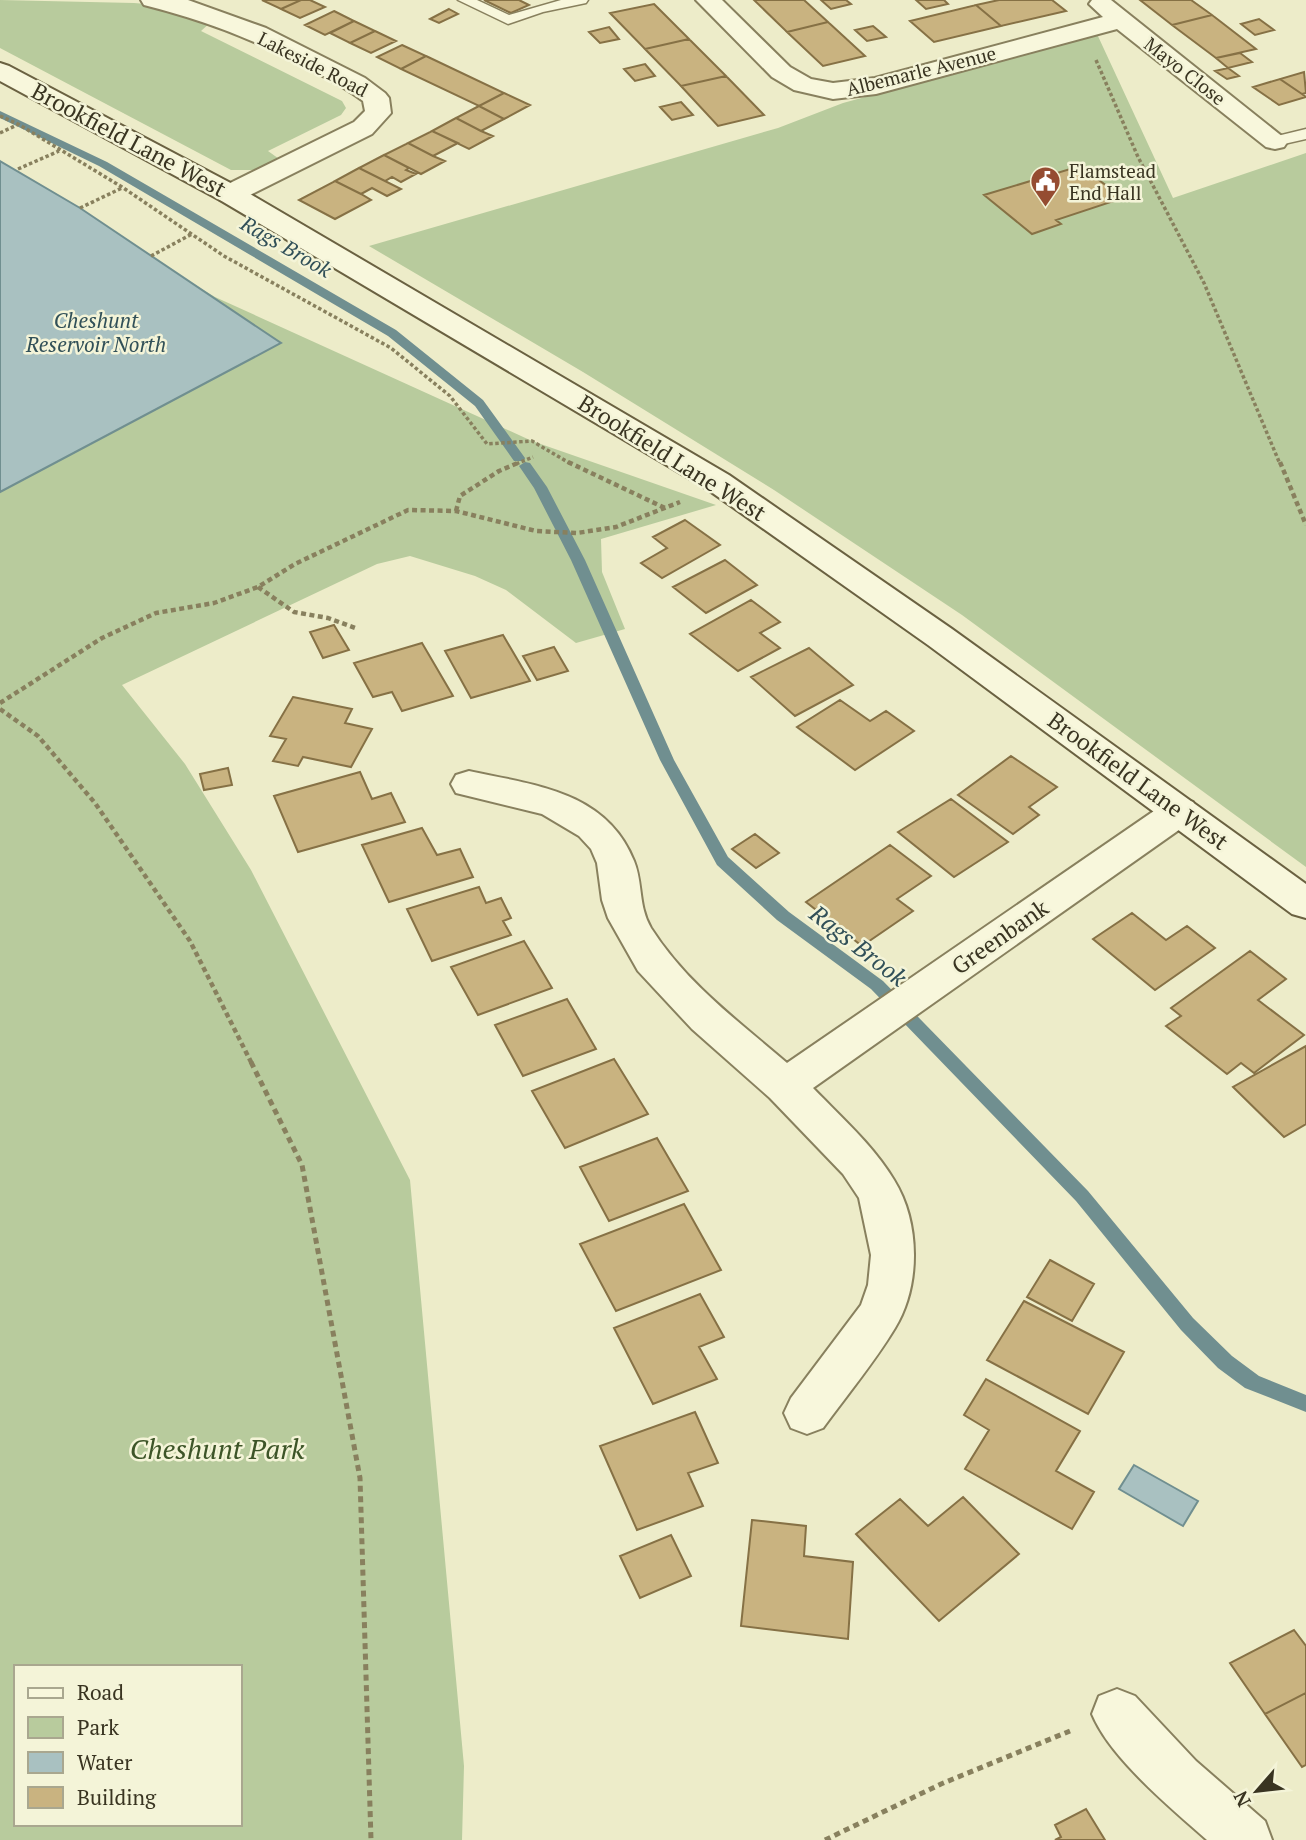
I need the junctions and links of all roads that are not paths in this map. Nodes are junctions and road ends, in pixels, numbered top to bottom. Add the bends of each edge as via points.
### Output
1 (153, 0) edge
2 (465, 0) edge
3 (581, 0) edge
4 (708, 0) edge
5 (1096, 0) edge
6 (1121, 20) junction
7 (0, 71) edge
8 (1306, 134) edge
9 (1275, 141) joint
10 (230, 194) junction
11 (469, 785) dead end
12 (1180, 811) junction
13 (1306, 904) edge
14 (785, 1086) junction
15 (807, 1412) dead end
16 (1117, 1713) road end
17 (1245, 1840) edge

1 - 10 street, Lakeside Road via 220,17 356,83 376,98 378,113 363,128
2 - 3 lane via 508,20
4 - 6 street, Albemarle Avenue via 781,72 803,85 832,91 876,86
5 - 6 street, Mayo Close
6 - 9 street, Mayo Close
7 - 10 street, Brookfield Lane West
8 - 9 lane
10 - 12 street, Brookfield Lane West via 718,482
11 - 14 street via 550,804 593,825 606,840 616,864 627,917 663,973
12 - 13 street, Brookfield Lane West
12 - 14 street, Greenbank
14 - 15 street via 858,1162 879,1192 893,1255 890,1285 880,1314
16 - 17 street via 1178,1779

